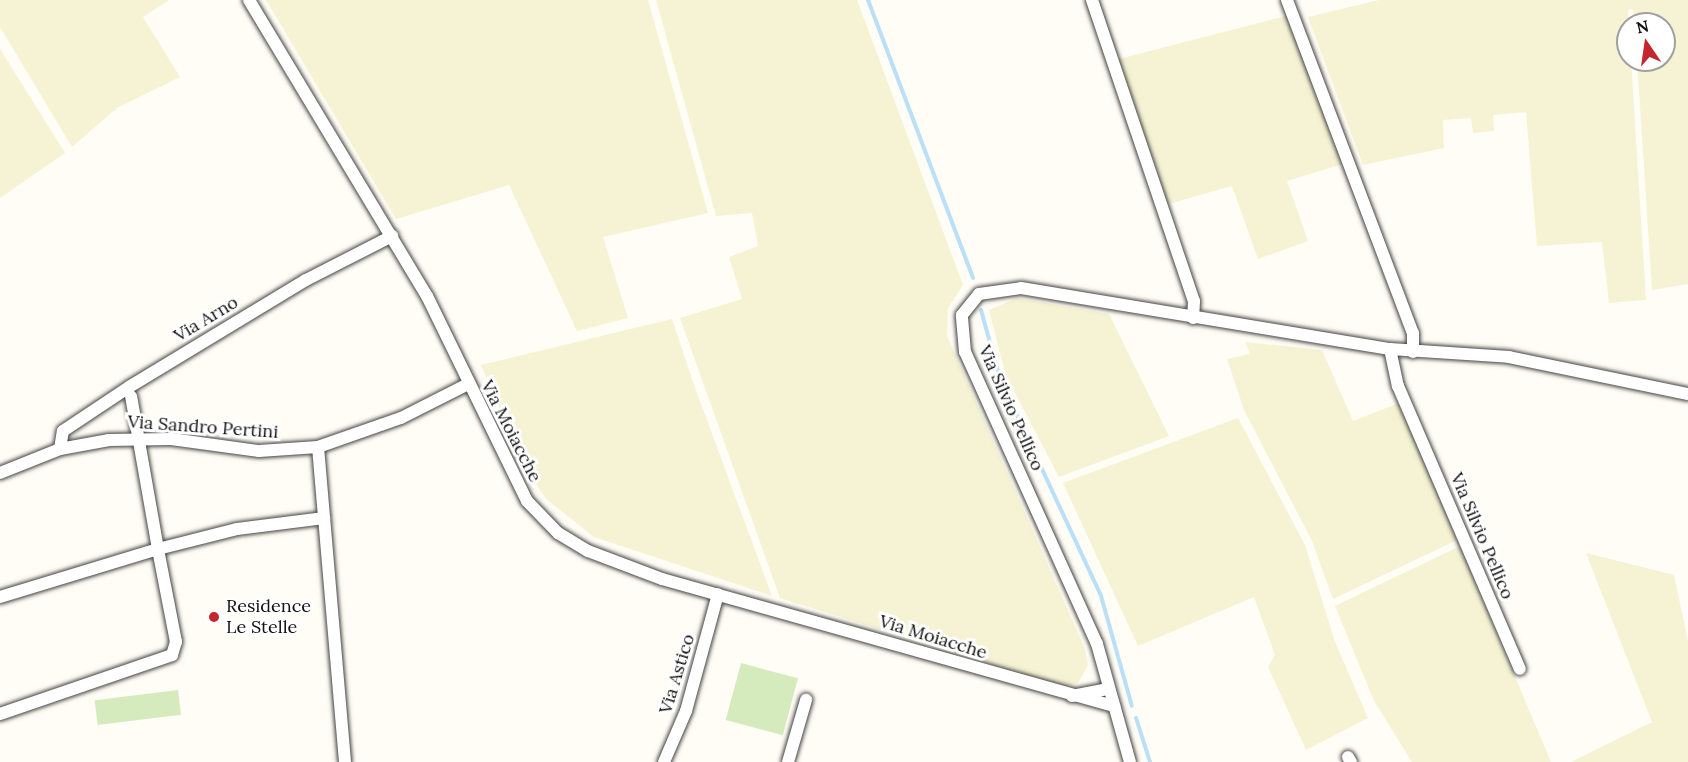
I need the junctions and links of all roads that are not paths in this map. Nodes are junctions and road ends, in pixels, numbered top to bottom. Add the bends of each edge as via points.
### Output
1 (249, 0) edge
2 (1092, 0) edge
3 (1287, 0) edge
4 (392, 236) junction
5 (1193, 318) junction
6 (1390, 349) junction
7 (1413, 352) junction
8 (468, 384) junction
9 (1688, 394) edge
10 (130, 396) dead end
11 (139, 439) junction
12 (318, 447) junction
13 (60, 449) junction
14 (0, 473) edge
15 (324, 518) junction
16 (158, 549) junction
17 (718, 594) junction
18 (0, 597) edge
19 (1520, 669) dead end
20 (1108, 688) junction
21 (1065, 696) junction
22 (806, 700) dead end
23 (1114, 706) junction
24 (0, 714) edge
25 (345, 762) edge
26 (664, 762) edge
27 (788, 762) edge
28 (1130, 762) edge

1 - 4 street, Via Moiacche
2 - 5 street via 1194,302
3 - 7 street via 1413,333
4 - 8 street, Via Moiacche
4 - 13 street, Via Arno via 306,280 129,387 63,431
5 - 6 street, Via Silvio Pellico
5 - 20 street, Via Silvio Pellico via 1021,288 979,294 962,315 965,352 1097,644
6 - 7 street, Via Silvio Pellico
6 - 19 street, Via Silvio Pellico via 1398,386
7 - 9 street, Via Silvio Pellico via 1509,357
8 - 12 street, Via Sandro Pertini via 401,418
8 - 17 street, Via Moiacche via 527,501 558,532 631,568
10 - 11 street
11 - 12 street, Via Sandro Pertini via 259,451
11 - 13 street, Via Sandro Pertini
11 - 16 street
12 - 15 street
13 - 14 street, Via Sandro Pertini
15 - 16 street via 237,530
15 - 25 street
16 - 18 street
16 - 24 street via 176,642 173,652
17 - 21 street, Via Moiacche
17 - 26 street, Via Astico via 686,711
20 - 21 street, Via Moiacche
20 - 23 street, Via Silvio Pellico
21 - 23 street, Via Moiacche
22 - 27 street
23 - 28 street, Via Silvio Pellico

